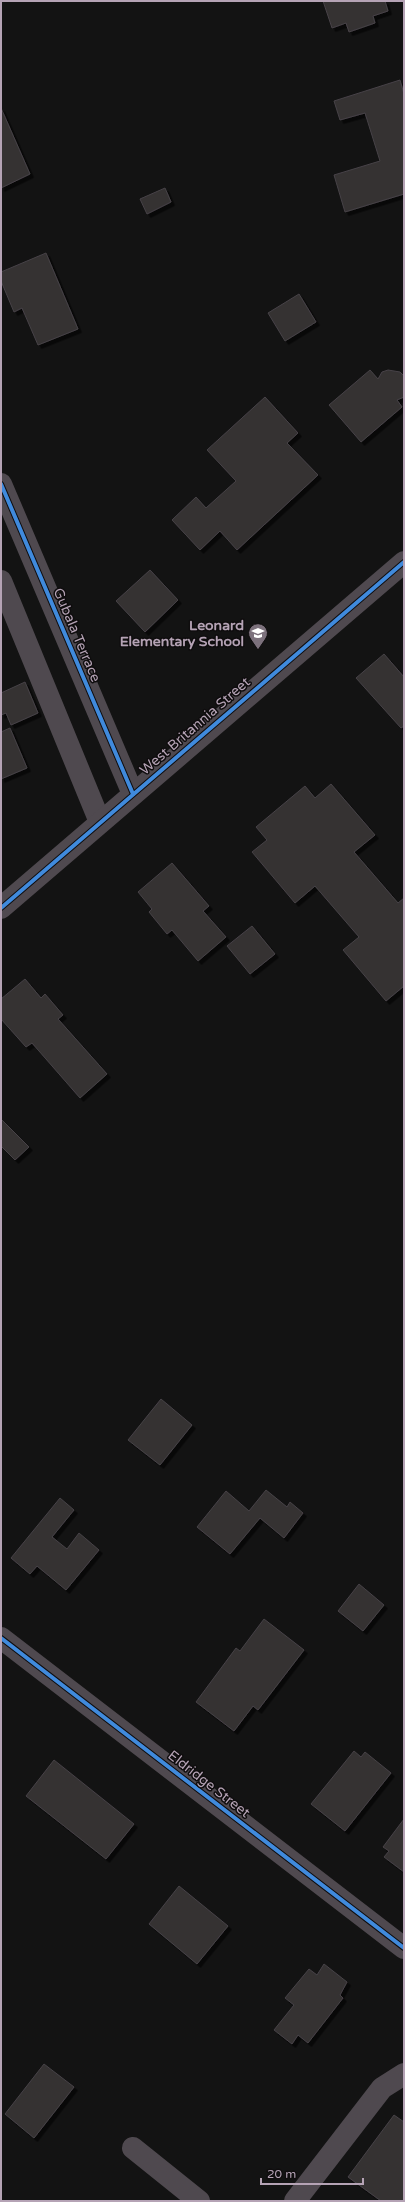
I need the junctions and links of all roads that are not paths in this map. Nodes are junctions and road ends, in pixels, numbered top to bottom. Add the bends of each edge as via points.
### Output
1 (1, 484) edge
2 (404, 562) edge
3 (1, 581) edge
4 (133, 794) junction
5 (100, 822) junction
6 (1, 908) edge
7 (1, 1638) edge
8 (404, 1948) edge
9 (404, 2074) edge
10 (133, 2148) dead end
11 (199, 2201) edge
12 (295, 2201) edge

1 - 4 street, Gubala Terrace
2 - 4 street, West Britannia Street
3 - 5 street
4 - 5 street, West Britannia Street
5 - 6 street, West Britannia Street
7 - 8 street, Eldridge Street
9 - 12 street via 382,2088
10 - 11 street

